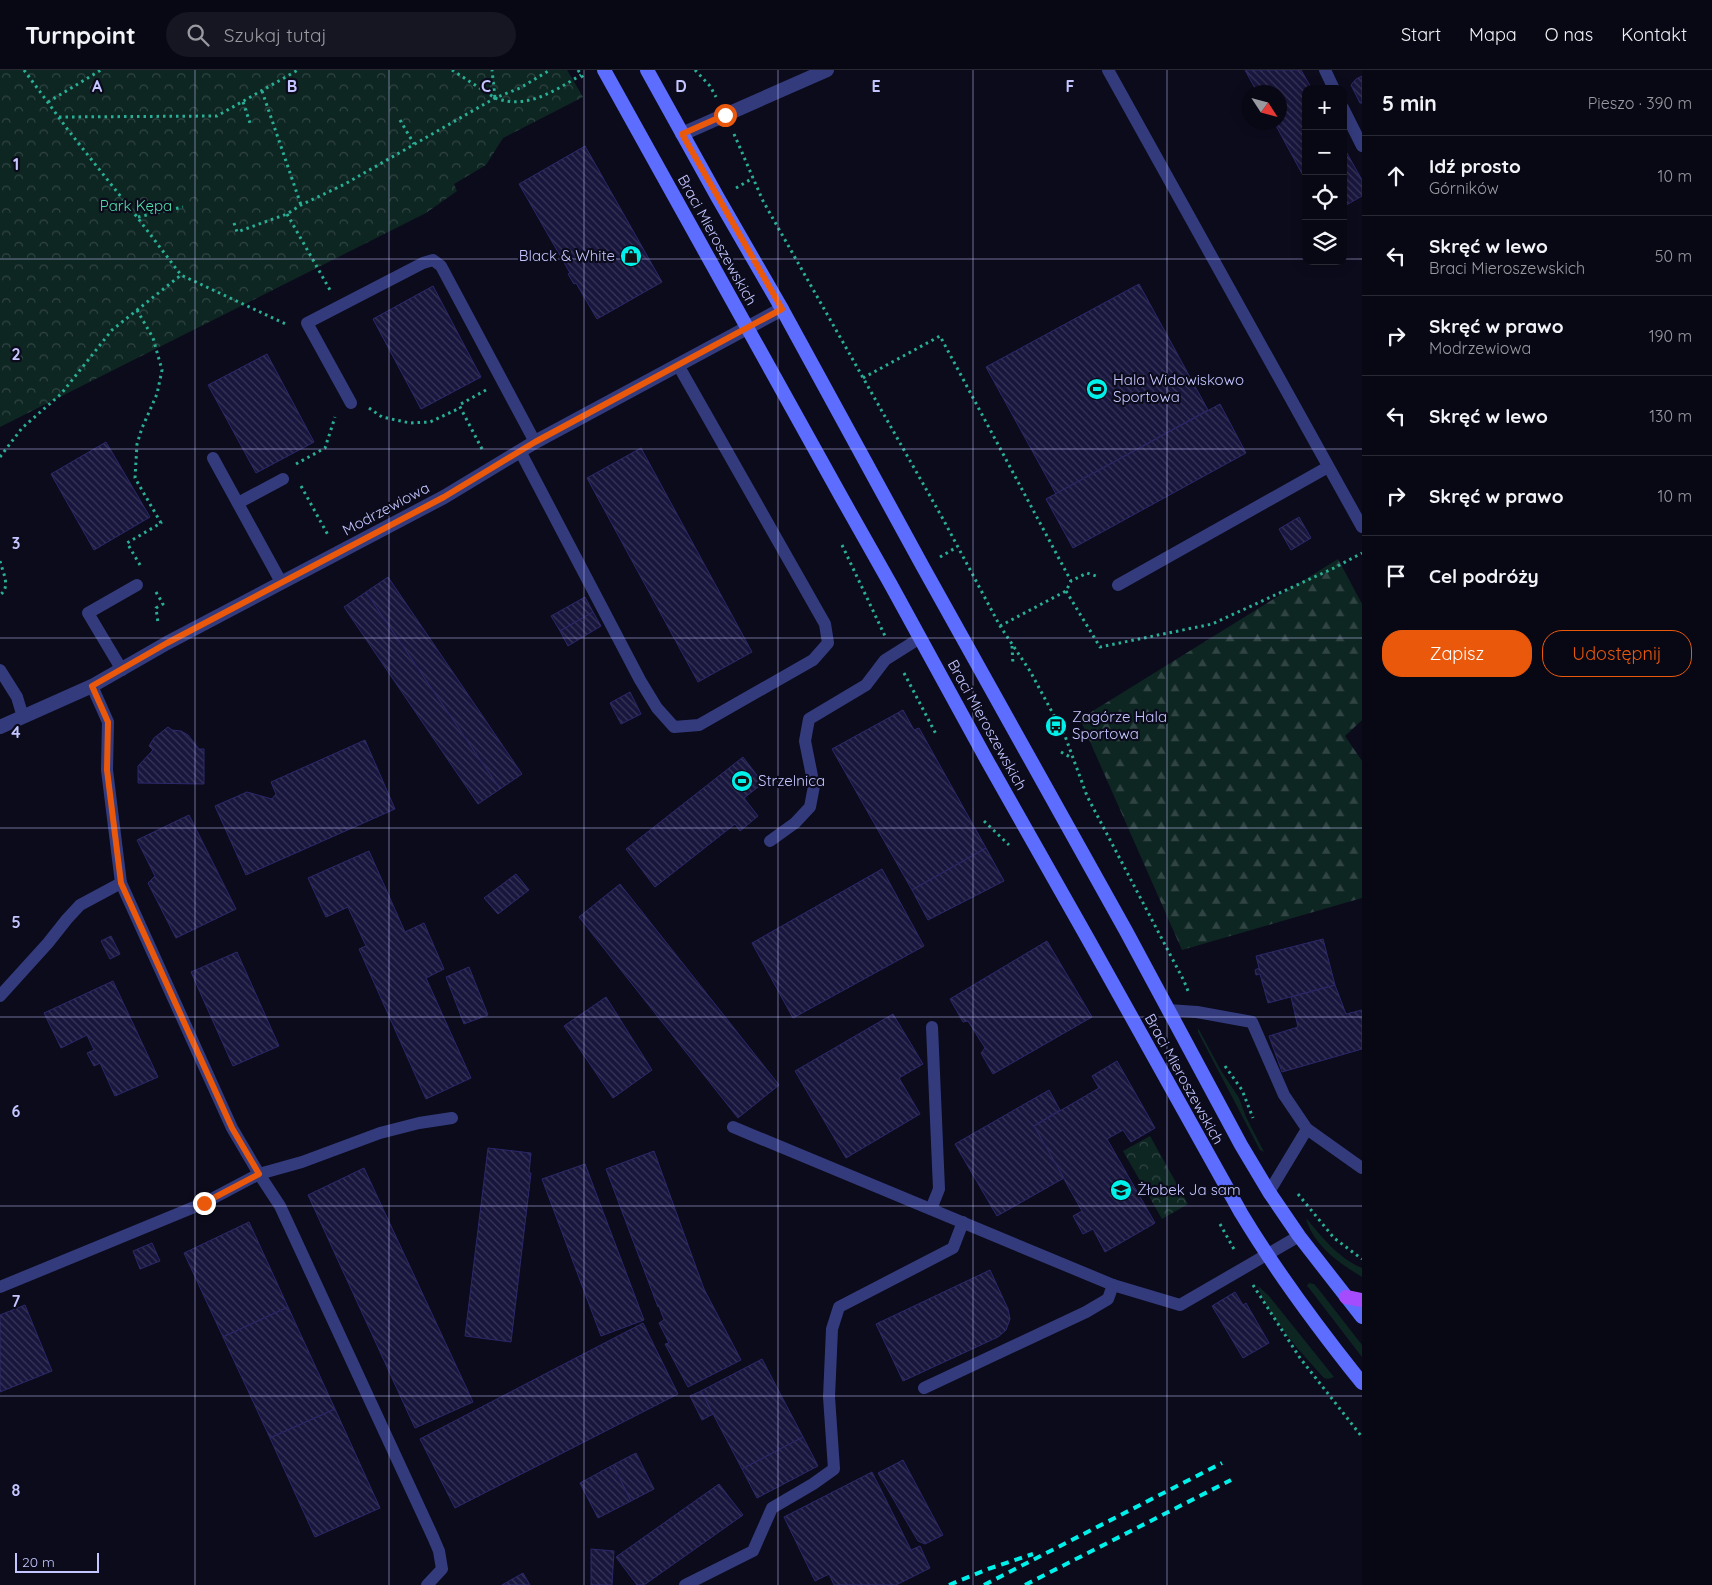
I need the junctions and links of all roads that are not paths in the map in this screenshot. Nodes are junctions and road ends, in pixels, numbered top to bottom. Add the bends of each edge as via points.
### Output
1 (604, 70) edge
2 (647, 70) edge
3 (827, 70) edge
4 (1108, 70) edge
5 (1324, 70) edge
6 (1332, 85) edge
7 (1347, 116) edge
8 (682, 134) junction
9 (1362, 146) edge
10 (782, 309) junction
11 (747, 327) junction
12 (678, 365) junction
13 (351, 403) road end
14 (535, 442) junction
15 (520, 451) junction
16 (213, 458) dead end
17 (1328, 467) junction
18 (283, 478) dead end
19 (238, 504) junction
20 (1362, 526) edge
21 (282, 582) junction
22 (137, 585) dead end
23 (1118, 585) road end
24 (920, 638) junction
25 (0, 670) edge
26 (122, 670) junction
27 (92, 686) junction
28 (23, 717) junction
29 (0, 727) edge
30 (770, 841) dead end
31 (121, 883) junction
32 (0, 996) edge
33 (1168, 1010) junction
34 (932, 1027) dead end
35 (452, 1118) dead end
36 (733, 1127) dead end
37 (1307, 1129) junction
38 (1362, 1168) edge
39 (259, 1174) junction
40 (1269, 1192) junction
41 (931, 1209) junction
42 (963, 1222) junction
43 (1299, 1236) junction
44 (1267, 1256) junction
45 (1113, 1285) junction
46 (0, 1287) edge
47 (1346, 1297) junction
48 (1362, 1300) edge
49 (1362, 1317) edge
50 (1362, 1383) edge
51 (924, 1388) dead end
52 (427, 1585) edge
53 (685, 1585) edge

1 - 11 main road, Braci Mieroszewskich
2 - 8 main road, Braci Mieroszewskich
3 - 8 street
4 - 17 lane
5 - 6 lane
7 - 9 lane
8 - 10 main road, Braci Mieroszewskich
10 - 11 street, Modrzewiowa
10 - 33 main road, Braci Mieroszewskich
11 - 12 street, Modrzewiowa
11 - 24 main road, Braci Mieroszewskich
12 - 14 street, Modrzewiowa
12 - 15 lane via 824,624 828,643 813,660 699,724 674,727 657,708
13 - 14 lane via 307,323 432,260 441,266
14 - 15 street, Modrzewiowa
15 - 21 street, Modrzewiowa via 444,497
16 - 19 lane
17 - 20 lane
17 - 23 lane
18 - 19 lane
19 - 21 lane
21 - 26 street, Modrzewiowa
22 - 26 lane via 88,613
24 - 30 lane via 885,660 866,686 809,720 805,741 814,786 810,807
24 - 44 main road, Braci Mieroszewskich
25 - 28 lane via 16,697
26 - 27 street, Modrzewiowa
27 - 28 street, Modrzewiowa
27 - 31 lane via 108,722 107,770
28 - 29 street, Modrzewiowa
31 - 32 lane via 80,905
31 - 39 lane via 232,1128
33 - 37 lane via 1252,1022 1284,1095
33 - 40 main road, Braci Mieroszewskich
34 - 41 lane via 939,1189
35 - 39 lane via 380,1133
36 - 41 lane
37 - 38 lane
37 - 40 lane
39 - 46 lane via 204,1203
39 - 52 lane via 280,1206 439,1551 442,1569
40 - 43 main road, Braci Mieroszewskich
41 - 42 lane
42 - 45 lane
42 - 53 lane via 953,1248 839,1307 832,1329 829,1397 834,1469 772,1508 753,1551
43 - 44 lane
43 - 47 main road, Braci Mieroszewskich
44 - 45 lane via 1180,1305
44 - 50 main road, Braci Mieroszewskich
45 - 51 lane via 1108,1299 1086,1312
47 - 48 main road
47 - 49 main road, Braci Mieroszewskich

